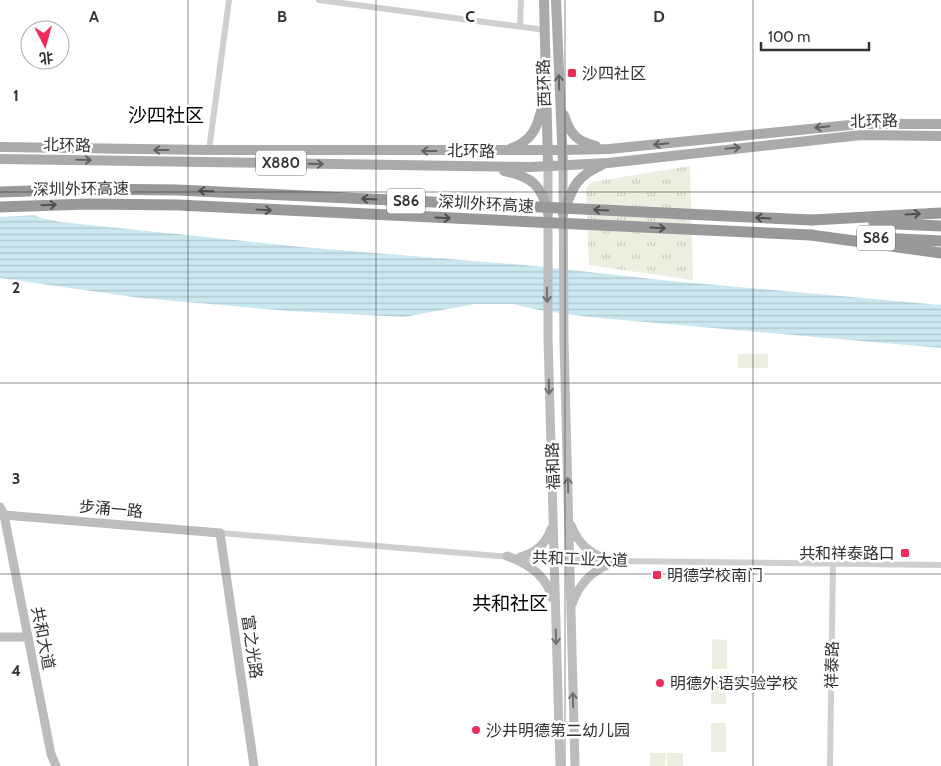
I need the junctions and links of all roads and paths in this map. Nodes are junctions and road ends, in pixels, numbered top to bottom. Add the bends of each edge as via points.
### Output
1 (229, 0) edge
2 (319, 0) edge
3 (520, 0) edge
4 (544, 0) edge
5 (556, 0) edge
6 (520, 26) junction
7 (545, 30) junction
8 (546, 87) junction
9 (560, 100) junction
10 (941, 124) edge
11 (941, 136) edge
12 (0, 147) edge
13 (609, 149) junction
14 (209, 150) junction
15 (548, 150) junction
16 (562, 150) junction
17 (504, 151) junction
18 (0, 159) edge
19 (608, 162) junction
20 (563, 165) junction
21 (548, 166) junction
22 (486, 167) junction
23 (0, 192) edge
24 (0, 207) edge
25 (548, 213) junction
26 (941, 213) edge
27 (563, 214) junction
28 (812, 220) junction
29 (941, 226) edge
30 (811, 235) junction
31 (941, 241) edge
32 (941, 253) edge
33 (1, 512) edge
34 (553, 519) junction
35 (569, 519) junction
36 (220, 533) junction
37 (507, 556) junction
38 (520, 557) junction
39 (554, 559) junction
40 (570, 559) junction
41 (620, 561) junction
42 (833, 563) junction
43 (941, 565) edge
44 (555, 611) junction
45 (571, 611) junction
46 (0, 637) edge
47 (28, 637) junction
48 (56, 766) edge
49 (254, 766) edge
50 (560, 766) edge
51 (575, 766) edge
52 (830, 766) edge

1 - 14 street
2 - 6 street
3 - 6 street
4 - 7 main road, 西环路
9 -> 5 main road, 西环路
6 - 7 street
7 - 8 main road, 西环路
8 - 15 main road, 西环路
8 - 17 main road via 533,135 524,143
9 - 13 main road via 568,128 575,138
9 - 16 main road, 西环路
10 -> 13 main road, 北环路 via 842,126
19 -> 11 main road, 北环路 via 852,136
14 -> 12 main road, 北环路 / X880
13 - 16 main road, 北环路
17 -> 14 main road, 北环路 / X880
15 - 16 main road, 北环路
15 - 17 main road, 北环路 / X880
15 - 21 main road, 西环路
16 - 20 main road, 西环路
18 -> 22 main road, 北环路 / X880
19 - 20 main road, 北环路
19 - 27 main road via 578,179
20 - 21 main road, 北环路 / X880
20 - 27 main road, 福和路
21 - 22 main road, 北环路 / X880
21 - 25 main road, 福和路
22 - 25 main road via 517,173 532,182 544,196
28 -> 23 highway, 深圳外环高速 / S86, bridge via 178,190
24 -> 30 highway, 深圳外环高速 / S86, bridge via 178,205
25 -> 34 main road, 福和路
28 -> 26 highway
35 -> 27 main road, 福和路
28 - 29 highway, 深圳外环高速 / S86
30 - 31 highway, 深圳外环高速 / S86
30 - 32 highway
33 - 36 main road, 步涌一路
33 - 47 main road, 共和大道
34 - 38 main road via 549,536 542,546
34 - 39 main road, 福和路
35 - 40 main road, 福和路
35 - 41 main road via 573,532 587,549 599,557
36 - 37 street, 共和工业大道
36 - 49 main road, 富之光路
37 - 38 street, 共和工业大道
37 - 44 main road via 528,566 541,577 550,590
38 - 39 street, 共和工业大道
39 - 40 street, 共和工业大道
39 - 44 main road, 福和路
40 - 41 street, 共和工业大道
40 - 45 main road, 福和路
41 - 42 street, 共和工业大道
41 - 45 main road via 587,578 578,590
42 - 43 street, 共和工业大道
42 - 52 street, 祥泰路
44 -> 50 main road, 福和路
51 -> 45 main road, 福和路
46 - 47 main road
47 - 48 main road, 共和大道

